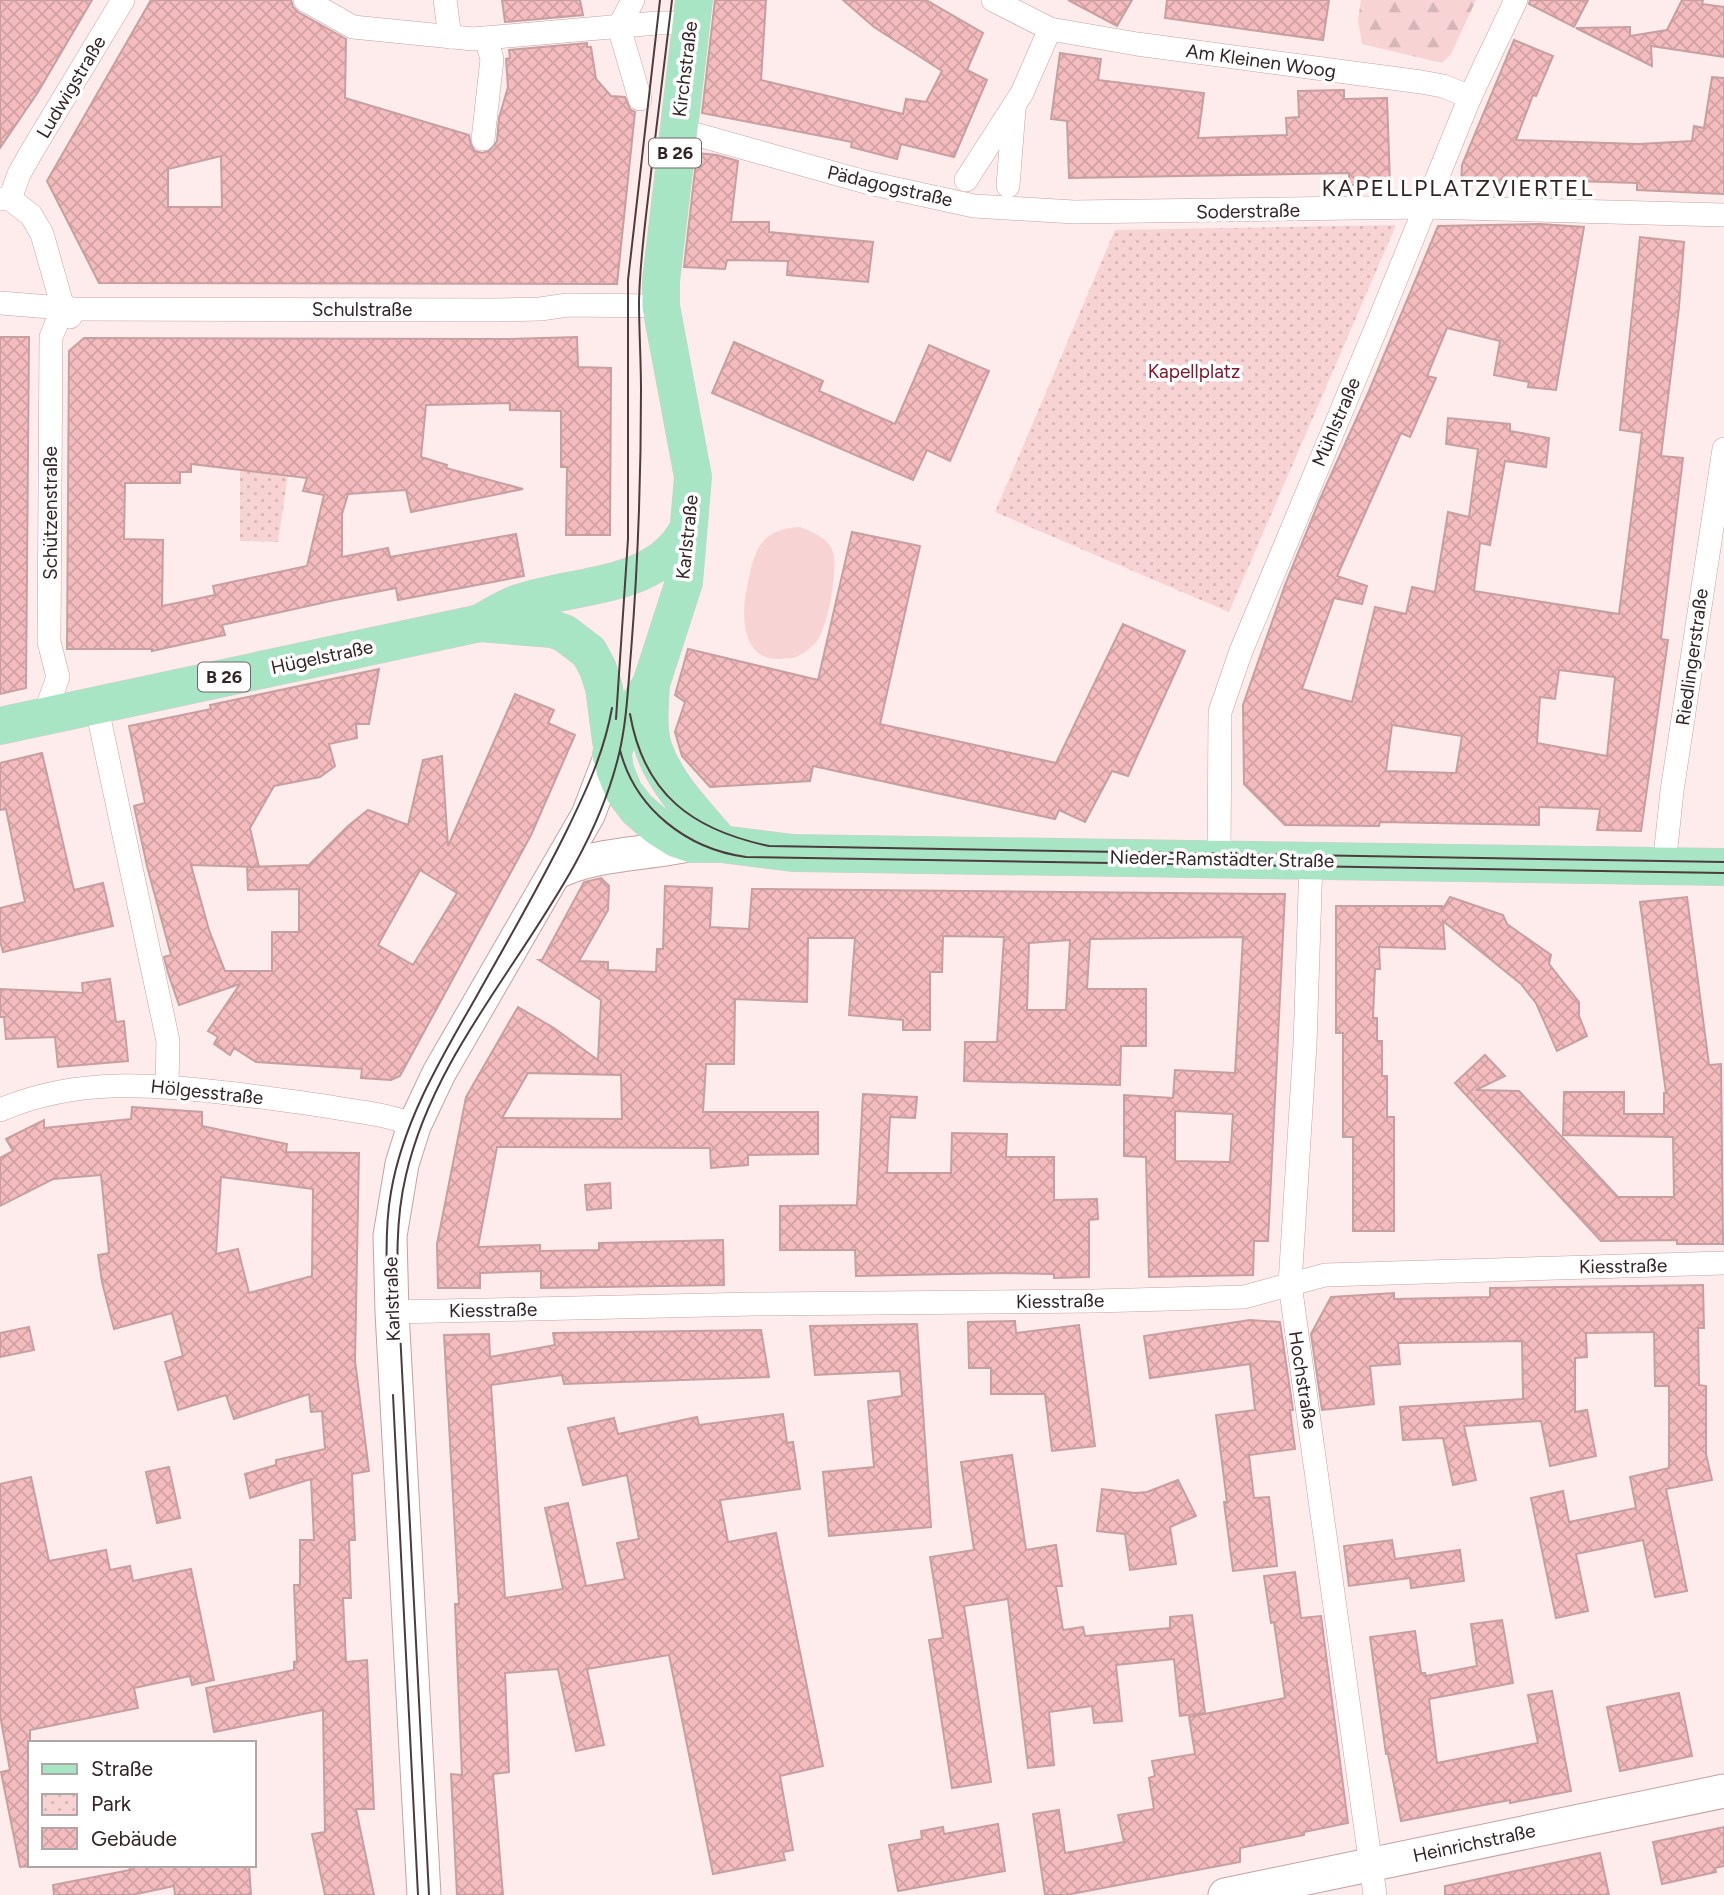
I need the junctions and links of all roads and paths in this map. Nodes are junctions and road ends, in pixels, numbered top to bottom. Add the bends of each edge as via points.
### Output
1 (123, 0) edge
2 (306, 0) edge
3 (444, 0) edge
4 (633, 0) edge
5 (993, 0) edge
6 (1516, 0) edge
7 (692, 11) edge
8 (619, 27) junction
9 (1050, 29) junction
10 (450, 37) junction
11 (486, 38) junction
12 (1470, 97) junction
13 (640, 99) dead end
14 (1014, 106) junction
15 (677, 130) junction
16 (483, 139) dead end
17 (966, 180) dead end
18 (1008, 186) dead end
19 (5, 199) edge
20 (1424, 207) junction
21 (1108, 212) joint
22 (1724, 215) edge
23 (0, 303) edge
24 (661, 306) junction
25 (66, 312) junction
26 (1724, 449) edge
27 (688, 529) junction
28 (480, 623) junction
29 (589, 652) joint
30 (651, 684) junction
31 (96, 704) junction
32 (44, 716) junction
33 (0, 726) edge
34 (611, 755) junction
35 (706, 844) junction
36 (1219, 859) junction
37 (1311, 861) junction
38 (1664, 866) junction
39 (1724, 867) edge
40 (555, 873) junction
41 (167, 1085) junction
42 (0, 1110) edge
43 (414, 1126) junction
44 (1724, 1263) edge
45 (1290, 1284) junction
46 (392, 1312) junction
47 (1724, 1791) edge
48 (1374, 1880) edge
49 (424, 1895) edge
50 (1225, 1895) edge

1 - 19 street, Ludwigstraße
2 - 10 street via 353,27
3 - 10 street
4 - 8 street
5 - 9 street, Am Kleinen Woog
6 - 12 street, Mühlstraße
7 - 8 street
7 - 15 main road, Kirchstraße / B 26
8 - 11 street
8 - 13 street
9 - 12 street, Am Kleinen Woog via 1421,82
9 - 14 street
10 - 11 street
11 - 16 street via 492,59
12 - 20 street, Mühlstraße
14 - 17 street
14 - 18 street
15 - 21 street, Pädagogstraße via 869,183 974,206
15 - 24 main road, Kirchstraße / B 26
19 - 25 street via 31,215 42,234
20 - 21 street, Soderstraße
20 - 22 street, Soderstraße
20 - 36 street, Mühlstraße via 1220,712
23 - 25 street, Schulstraße
24 - 25 street, Schulstraße
24 - 27 main road, Karlstraße / B 26 via 693,477
25 - 32 street, Schützenstraße via 51,337 49,642 58,677
26 - 38 street, Riedlingerstraße
27 - 28 main road, Hügelstraße / B 26 via 668,555 637,574 518,603
27 - 30 main road, Karlstraße via 684,582
28 - 29 main road, Hügelstraße via 552,629
28 - 31 main road, Hügelstraße / B 26
29 - 34 main road, Karlstraße via 604,688
30 - 34 main road, Karlstraße
30 - 35 main road via 654,748
31 - 32 main road, Hügelstraße / B 26
31 - 41 street via 168,1041
32 - 33 main road, Hügelstraße / B 26
34 - 35 main road, Nieder-Ramstädter Straße via 624,792 637,809 667,833
34 - 40 main road, Karlstraße via 588,815
35 - 36 main road, Nieder-Ramstädter Straße via 793,853
35 - 40 main road, Nieder-Ramstädter Straße via 574,863
36 - 37 main road, Nieder-Ramstädter Straße
37 - 38 main road, Nieder-Ramstädter Straße
37 - 45 street, Hochstraße
38 - 39 main road, Nieder-Ramstädter Straße
40 - 43 main road, Karlstraße via 439,1073
41 - 42 street, Hölgesstraße via 68,1089
41 - 43 street, Hölgesstraße via 307,1103
43 - 46 main road, Karlstraße via 402,1164 390,1236
44 - 45 street, Kiesstraße via 1325,1275
45 - 46 street, Kiesstraße via 1244,1297
45 - 48 street, Hochstraße
46 - 49 main road, Karlstraße
47 - 48 main road, Heinrichstraße
48 - 50 main road, Heinrichstraße

